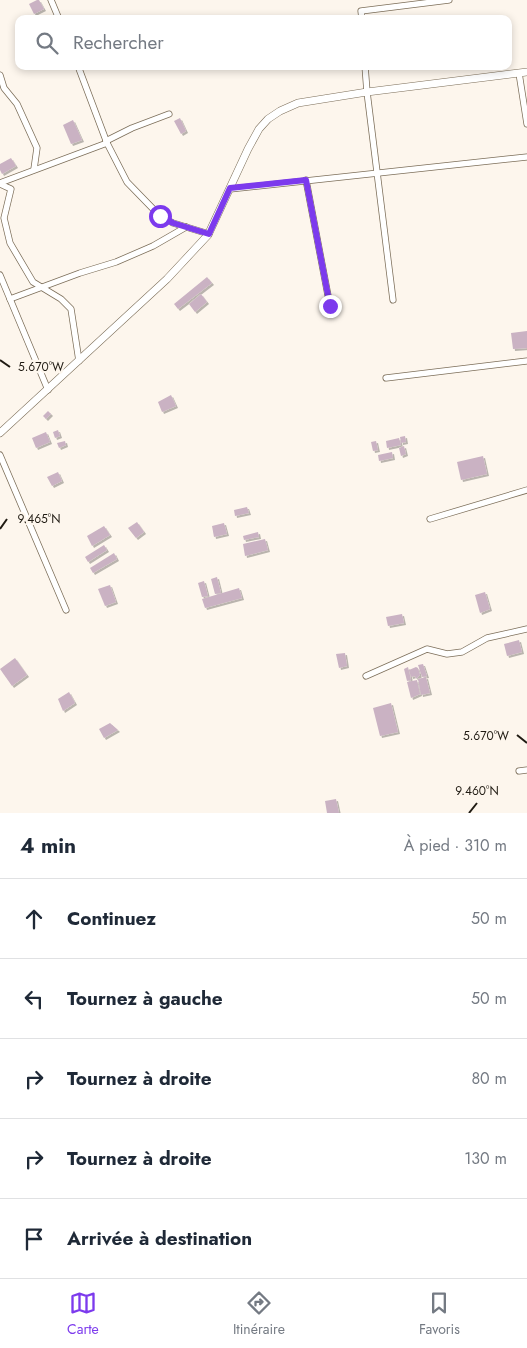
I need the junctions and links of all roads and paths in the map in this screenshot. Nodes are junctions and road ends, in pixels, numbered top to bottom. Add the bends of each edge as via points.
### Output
1 (51, 0) edge
2 (449, 0) edge
3 (57, 15) edge
4 (362, 15) edge
5 (80, 70) edge
6 (365, 70) edge
7 (527, 72) edge
8 (519, 73) junction
9 (0, 75) edge
10 (367, 92) junction
11 (169, 114) dead end
12 (527, 124) edge
13 (107, 142) junction
14 (527, 157) edge
15 (34, 170) junction
16 (377, 172) junction
17 (306, 180) junction
18 (0, 184) edge
19 (230, 188) junction
20 (186, 227) junction
21 (209, 234) junction
22 (0, 274) edge
23 (42, 288) junction
24 (10, 299) junction
25 (393, 300) dead end
26 (330, 306) dead end
27 (79, 361) junction
28 (527, 361) edge
29 (386, 378) dead end
30 (48, 390) junction
31 (0, 433) edge
32 (0, 455) edge
33 (527, 490) edge
34 (430, 519) dead end
35 (66, 610) dead end
36 (527, 629) edge
37 (366, 676) dead end
38 (527, 770) edge
39 (519, 772) dead end

1 - 3 street
2 - 4 street via 361,11
5 - 13 street
6 - 10 street
7 - 8 street
8 - 10 street
8 - 12 street
9 - 15 street via 37,148
10 - 16 street
10 - 19 street via 298,104 268,119 259,129
11 - 13 street
13 - 15 street
13 - 20 street via 127,182 160,216
14 - 16 street
15 - 18 street
16 - 17 street
16 - 25 street
17 - 19 street
17 - 26 street
18 - 23 street via 11,189 4,218 10,243 33,282
19 - 21 street
20 - 21 street
20 - 23 street via 116,262
21 - 27 street via 168,279
22 - 24 street
23 - 24 street
23 - 27 street via 71,309
24 - 30 street
27 - 30 street
28 - 29 street
30 - 31 street
32 - 35 street
33 - 34 street
36 - 37 street via 487,638 462,652 447,654 427,649
38 - 39 street

